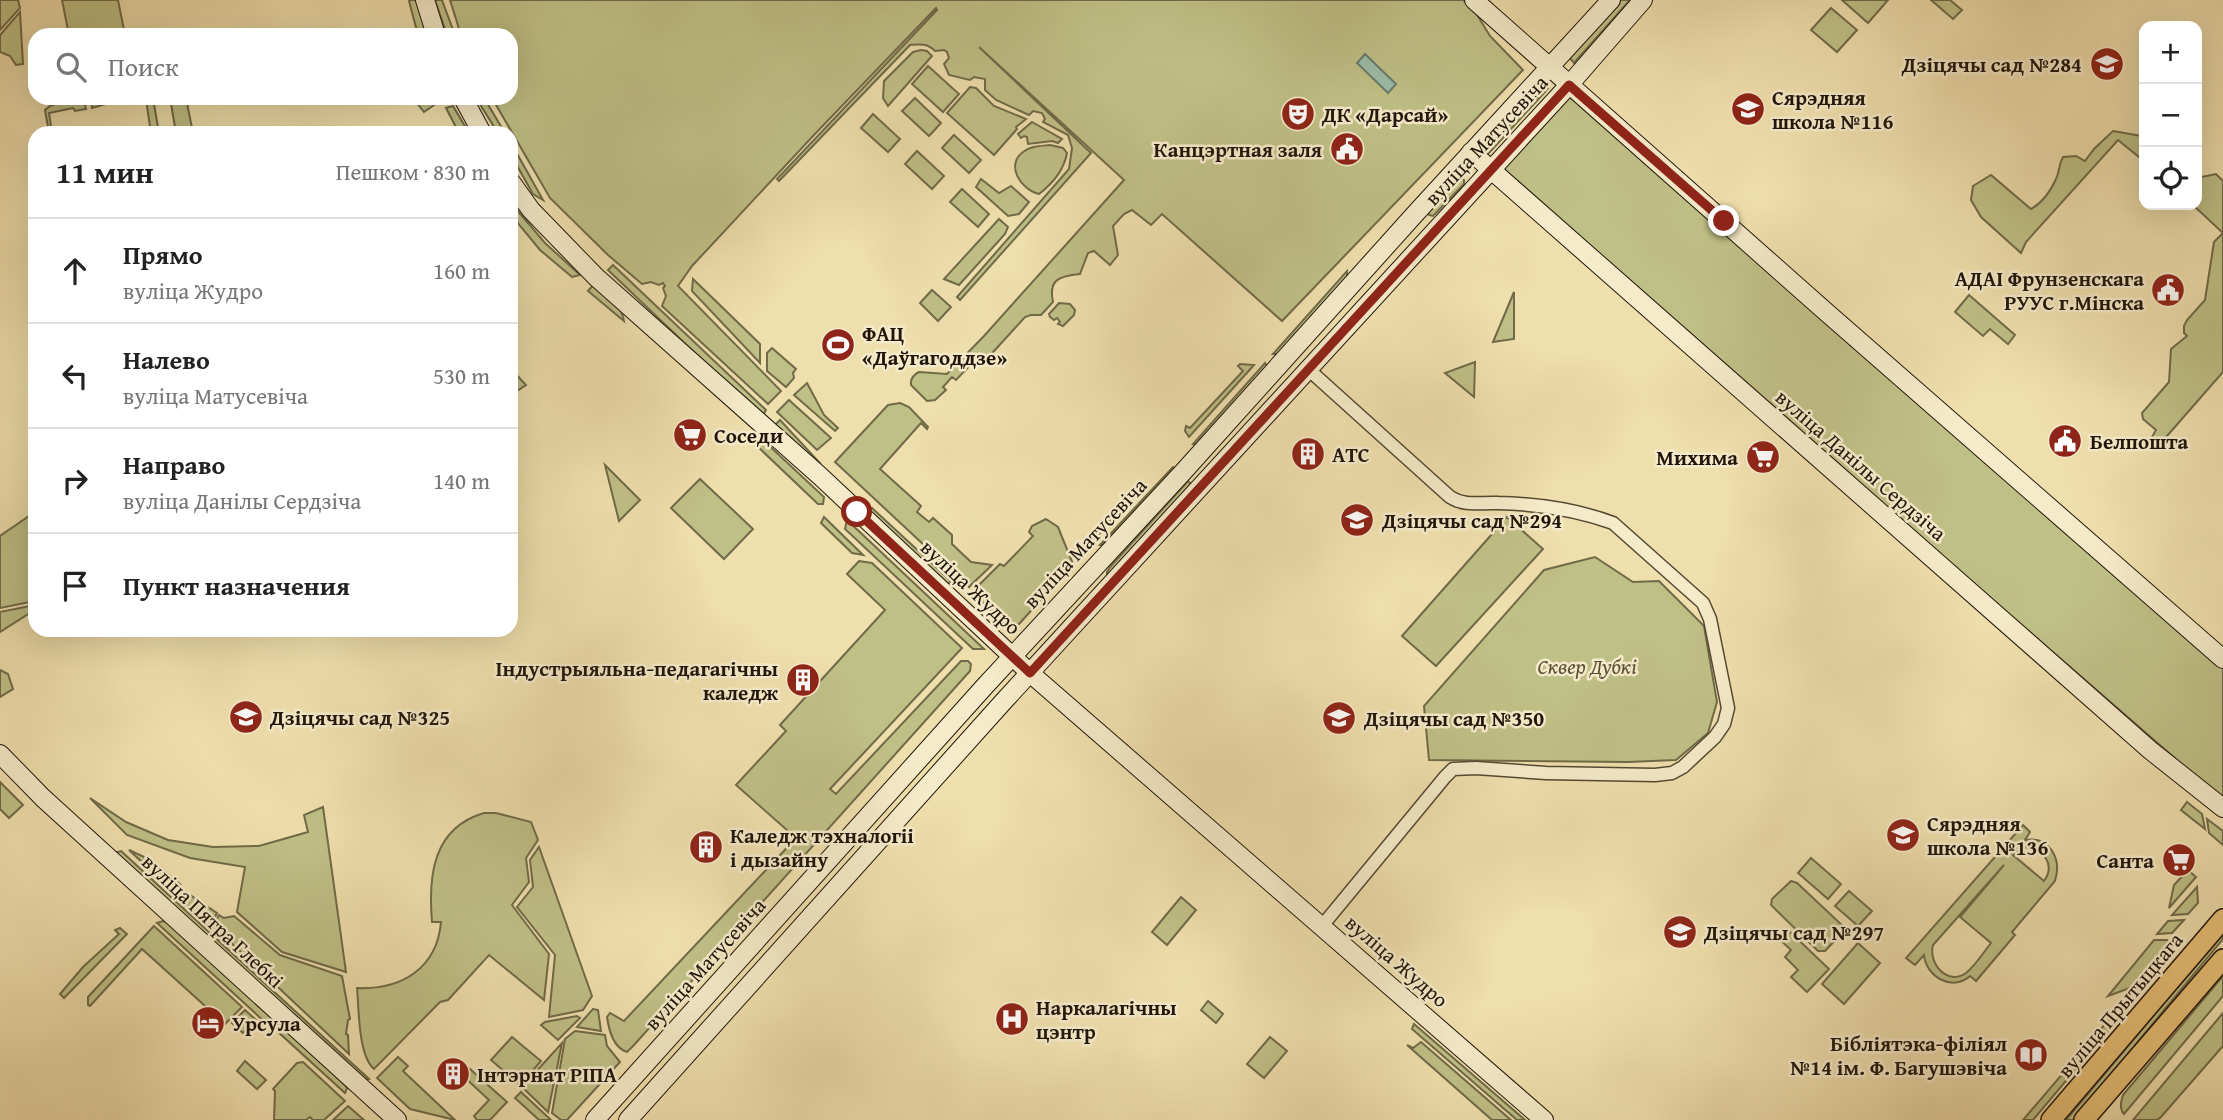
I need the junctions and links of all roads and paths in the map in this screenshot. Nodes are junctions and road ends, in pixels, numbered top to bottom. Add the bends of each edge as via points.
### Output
1 (425, 0) edge
2 (1474, 0) edge
3 (1611, 0) edge
4 (1643, 0) edge
5 (434, 28) edge
6 (1550, 68) junction
7 (1569, 85) junction
8 (467, 105) edge
9 (478, 126) edge
10 (1471, 152) junction
11 (1491, 170) junction
12 (518, 192) edge
13 (1415, 214) junction
14 (1433, 231) junction
15 (1308, 369) junction
16 (1012, 656) junction
17 (2223, 659) edge
18 (1030, 673) junction
19 (0, 754) edge
20 (2223, 808) edge
21 (2223, 919) edge
22 (1322, 926) junction
23 (2223, 959) edge
24 (689, 1016) junction
25 (701, 1039) junction
26 (397, 1120) edge
27 (595, 1120) edge
28 (628, 1120) edge
29 (1544, 1120) edge
30 (2052, 1120) edge
31 (2084, 1120) edge

1 - 5 main road
2 - 6 main road
3 - 6 main road, вуліца Матусевіча
4 - 7 main road, вуліца Матусевіча
6 - 7 main road
6 - 10 main road, вуліца Матусевіча
7 - 11 main road, вуліца Матусевіча
7 - 17 main road
8 - 9 main road
10 - 11 main road, вуліца Данілы Сердзіча
10 - 13 main road, вуліца Матусевіча
11 - 14 main road, вуліца Матусевіча
11 - 20 main road, вуліца Данілы Сердзіча via 2150,750
12 - 16 main road, вуліца Жудро via 596,276
13 - 14 main road
13 - 16 main road, вуліца Матусевіча
14 - 15 main road, вуліца Матусевіча
15 - 18 main road, вуліца Матусевіча
15 - 22 street via 1460,503 1546,508 1614,523 1703,603 1728,708 1715,737 1672,773 1453,769
16 - 18 main road, вуліца Жудро
16 - 24 main road, вуліца Матусевіча
18 - 22 main road, вуліца Жудро
18 - 25 main road, вуліца Матусевіча
19 - 26 main road, вуліца Пятра Глебкі
21 - 30 main road, вуліца Прытыцкага
22 - 29 main road, вуліца Жудро
23 - 31 main road
24 - 25 main road via 697,1023
24 - 27 main road, вуліца Матусевіча
25 - 28 main road, вуліца Матусевіча

